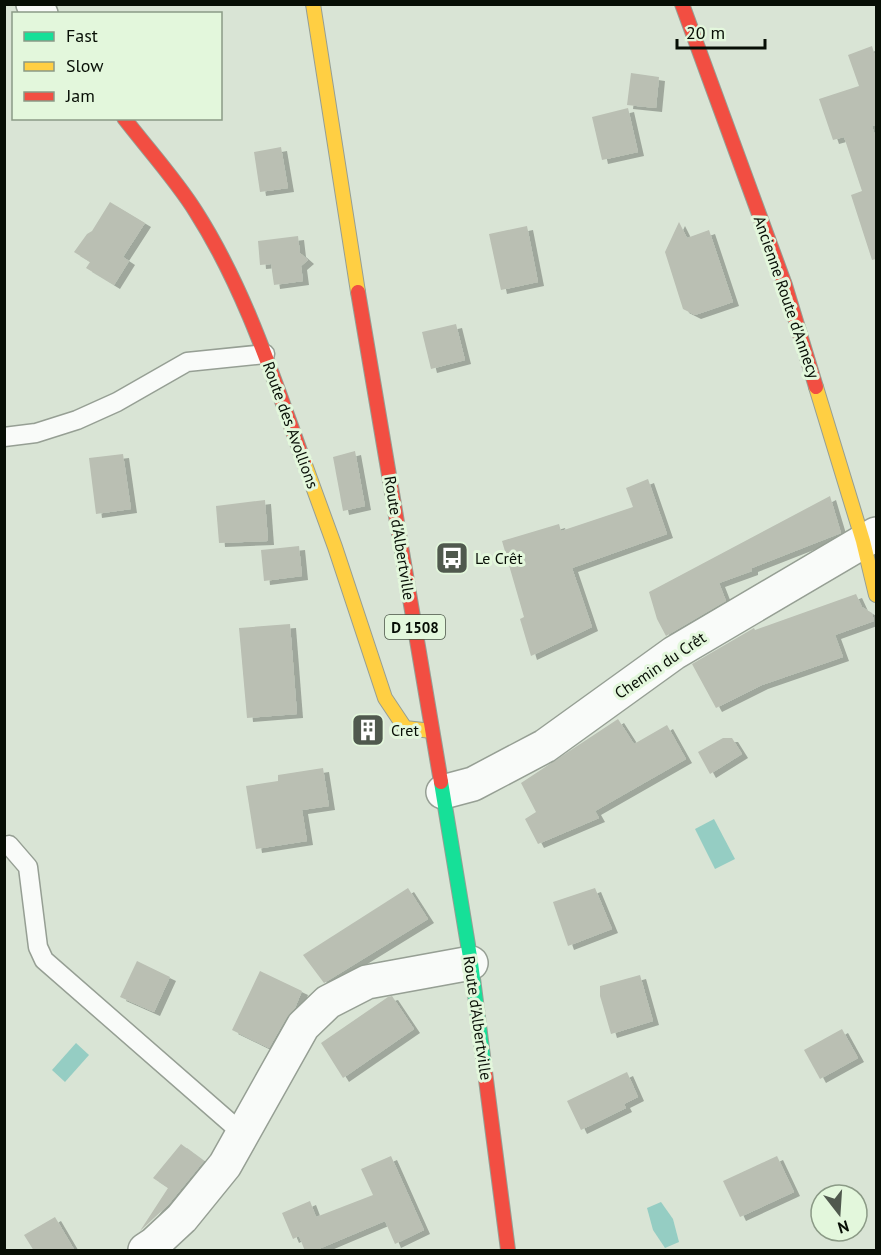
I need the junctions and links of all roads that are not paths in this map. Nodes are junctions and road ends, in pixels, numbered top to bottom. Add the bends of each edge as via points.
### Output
1 (312, 4) edge
2 (682, 4) edge
3 (126, 120) edge
4 (265, 354) junction
5 (4, 437) edge
6 (870, 537) edge
7 (876, 595) edge
8 (432, 731) junction
9 (443, 792) junction
10 (9, 845) dead end
11 (471, 963) junction
12 (242, 1133) junction
13 (145, 1251) edge
14 (508, 1251) edge

1 - 8 street, Route d'Albertville / D 1508
2 - 6 street, Ancienne Route d'Annecy via 785,285
3 - 4 street, Route des Avollions via 196,211 236,285
4 - 5 lane via 187,362 77,420 36,433
4 - 8 street, Route des Avollions via 385,698 405,728
6 - 7 street, Ancienne Route d'Annecy
6 - 9 street, Chemin du Crêt via 674,653 545,746 473,784
8 - 9 street, Route d'Albertville / D 1508
9 - 11 street, Route d'Albertville / D 1508
10 - 12 lane via 28,867 38,947 44,960
11 - 12 street via 367,982 328,1002 303,1026
11 - 14 street, Route d'Albertville / D 1508
12 - 13 street via 225,1166 182,1218

